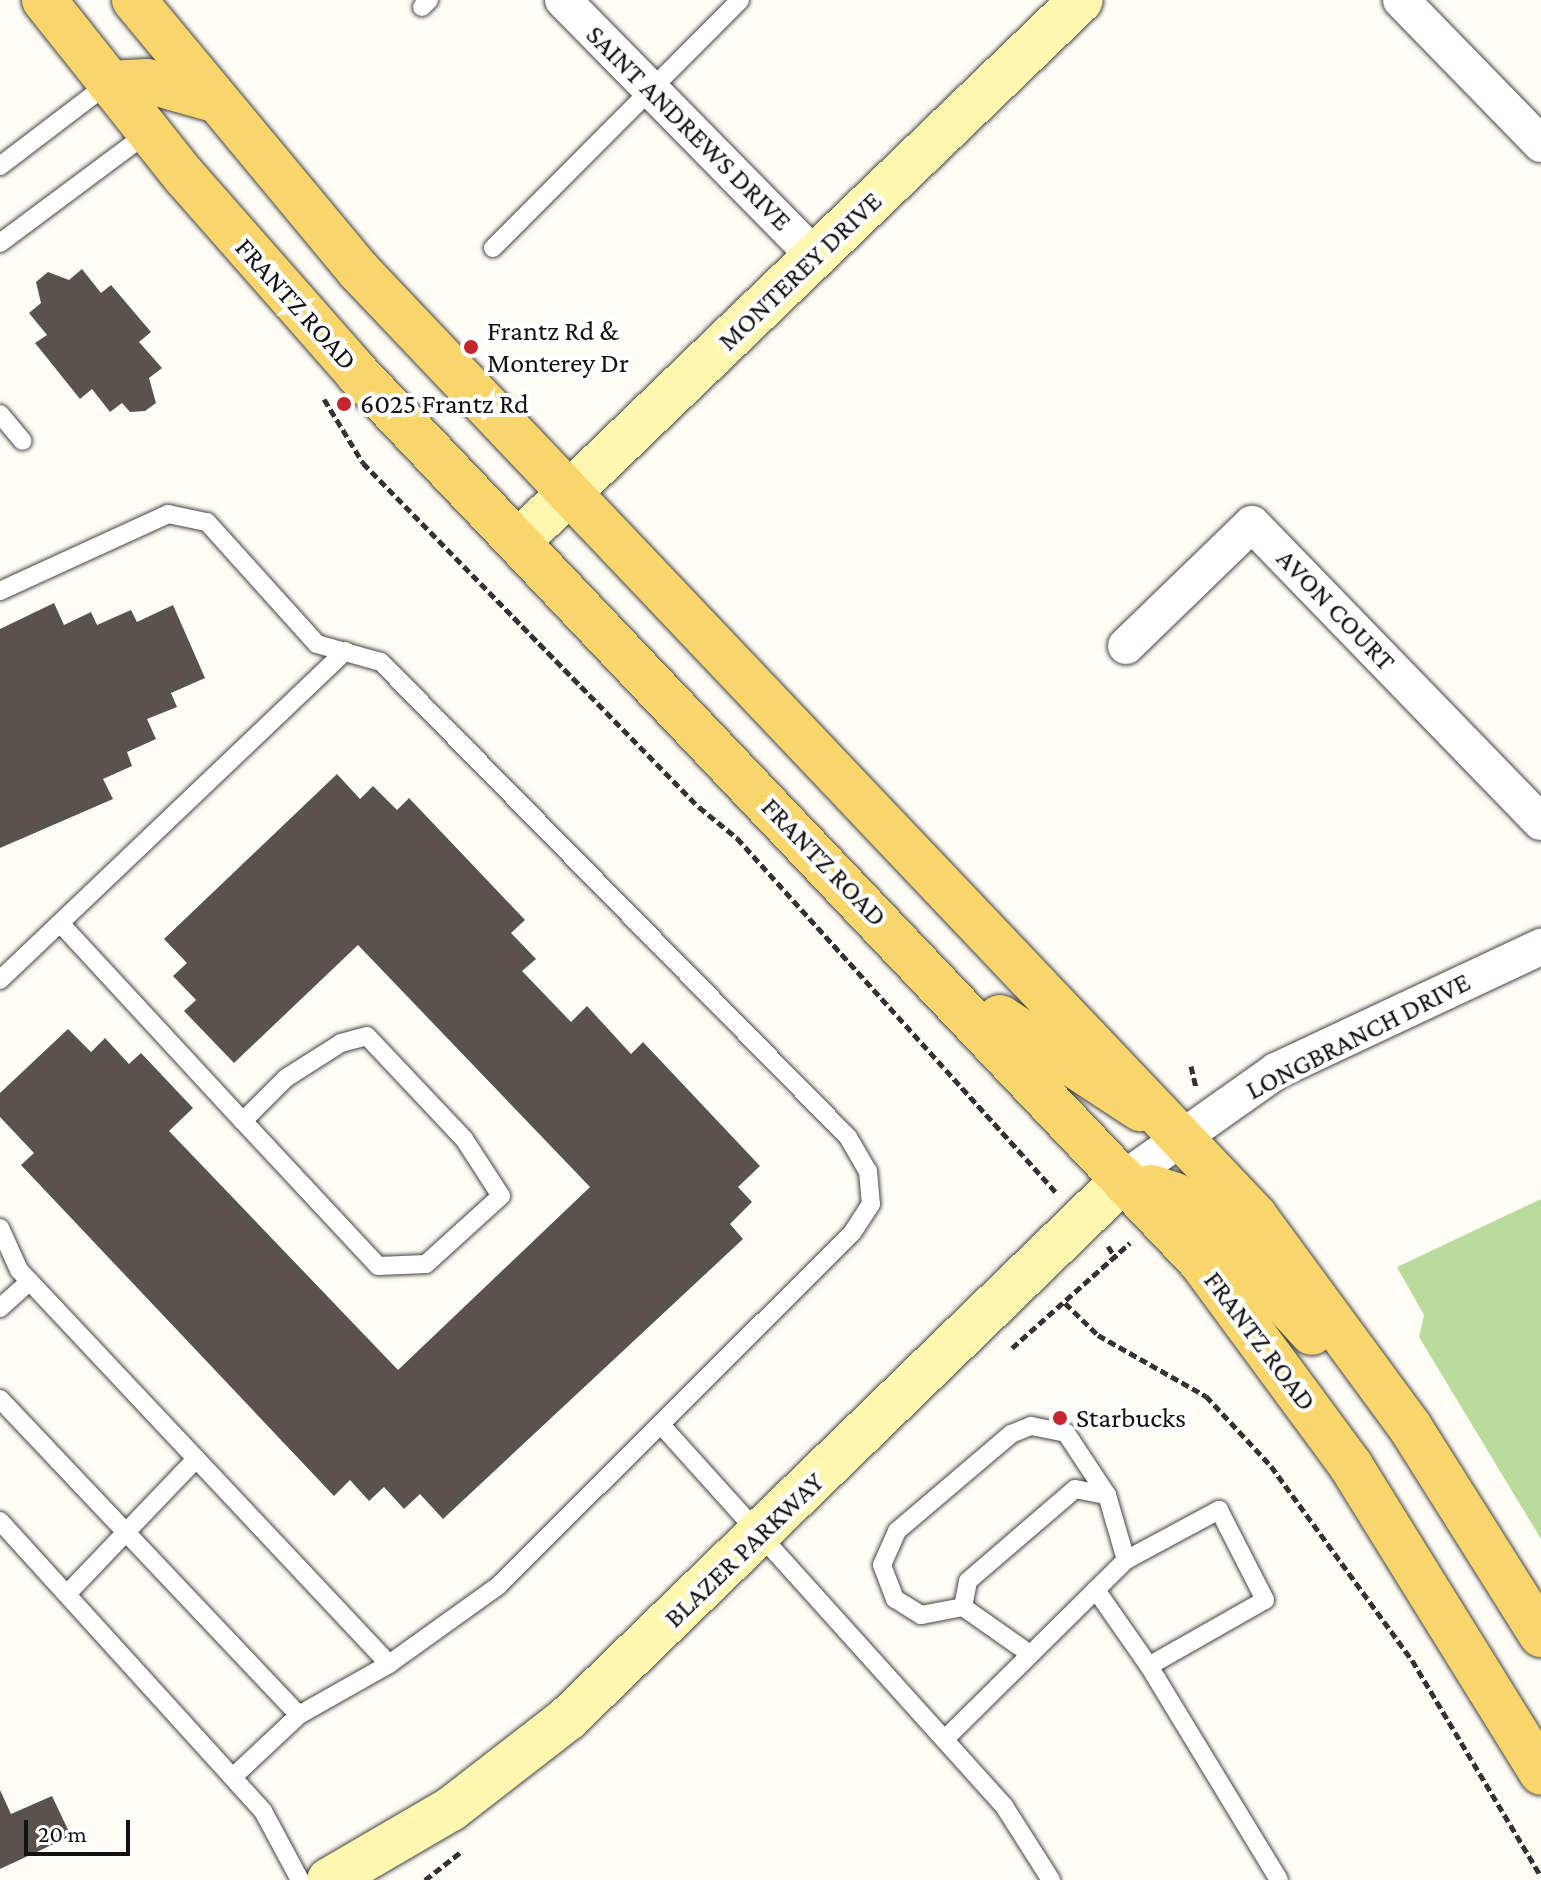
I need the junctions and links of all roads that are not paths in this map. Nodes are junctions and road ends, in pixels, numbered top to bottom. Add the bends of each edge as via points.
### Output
1 (44, 0) edge
2 (134, 0) edge
3 (563, 0) edge
4 (740, 0) edge
5 (1081, 0) edge
6 (1401, 0) edge
7 (109, 83) junction
8 (650, 92) junction
9 (214, 100) junction
10 (149, 132) junction
11 (1541, 144) edge
12 (0, 166) edge
13 (0, 243) edge
14 (493, 248) dead end
15 (815, 256) junction
16 (0, 414) edge
17 (23, 441) dead end
18 (572, 495) junction
19 (518, 542) junction
20 (0, 591) edge
21 (1126, 646) dead end
22 (345, 651) junction
23 (1541, 822) edge
24 (60, 923) junction
25 (1541, 947) edge
26 (922, 964) junction
27 (0, 980) edge
28 (243, 1121) junction
29 (1180, 1133) junction
30 (1125, 1178) junction
31 (0, 1228) edge
32 (29, 1282) junction
33 (0, 1308) edge
34 (0, 1399) edge
35 (1392, 1402) junction
36 (663, 1427) junction
37 (196, 1459) junction
38 (1107, 1495) junction
39 (0, 1521) edge
40 (761, 1533) junction
41 (125, 1536) junction
42 (1126, 1560) junction
43 (1096, 1590) junction
44 (67, 1594) junction
45 (963, 1607) junction
46 (1541, 1635) edge
47 (1030, 1654) junction
48 (389, 1664) junction
49 (1149, 1666) junction
50 (299, 1715) junction
51 (945, 1739) junction
52 (1541, 1773) edge
53 (233, 1777) junction
54 (328, 1879) edge
55 (1051, 1880) edge
56 (1279, 1880) edge

1 - 7 main road, FRANTZ ROAD
2 - 9 main road
3 - 8 street, SAINT ANDREWS DRIVE
4 - 8 lane
5 - 15 street, MONTEREY DRIVE
6 - 11 street
7 - 9 main road via 147,81
7 - 10 main road, FRANTZ ROAD
7 - 12 lane
8 - 14 lane
8 - 15 street, SAINT ANDREWS DRIVE
9 - 18 main road via 359,271
10 - 13 lane
10 - 19 main road, FRANTZ ROAD via 307,318
15 - 18 street, MONTEREY DRIVE
16 - 17 lane
18 - 19 street, MONTEREY DRIVE
18 - 29 main road
19 - 26 main road, FRANTZ ROAD
20 - 22 lane via 168,514 207,522 317,644
21 - 23 street, AVON COURT via 1252,524
22 - 24 lane
22 - 36 lane via 381,662 848,1137 868,1171 871,1204 853,1232
24 - 27 lane
24 - 28 lane
25 - 29 street, LONGBRANCH DRIVE via 1276,1071
26 - 29 main road
26 - 30 main road, FRANTZ ROAD
28 - 28 lane via 378,1266 426,1264 501,1196 464,1139 367,1036 341,1043 286,1078
29 - 30 street, LONGBRANCH DRIVE
29 - 35 main road via 1255,1216
30 - 35 main road via 1175,1195 1224,1237 1321,1343
30 - 40 street, BLAZER PARKWAY
30 - 52 main road, FRANTZ ROAD via 1200,1261 1351,1466
31 - 32 lane
32 - 33 lane
32 - 37 lane
34 - 41 lane
35 - 46 main road
36 - 40 lane
36 - 48 lane via 498,1586
37 - 41 lane
37 - 48 lane
38 - 42 lane
38 - 45 lane via 1075,1489 968,1581
38 - 45 lane via 1066,1433 1031,1426 1011,1434 897,1531 882,1565 895,1599 921,1615
39 - 44 lane
40 - 51 lane
40 - 54 street, BLAZER PARKWAY via 505,1771
41 - 44 lane
41 - 50 lane
42 - 43 lane
42 - 49 lane via 1219,1510 1265,1600
43 - 47 lane
43 - 49 lane
44 - 53 lane
45 - 47 lane
47 - 51 lane
48 - 50 lane
49 - 56 lane
50 - 53 lane
51 - 55 lane via 1004,1806
53 - 54 lane

